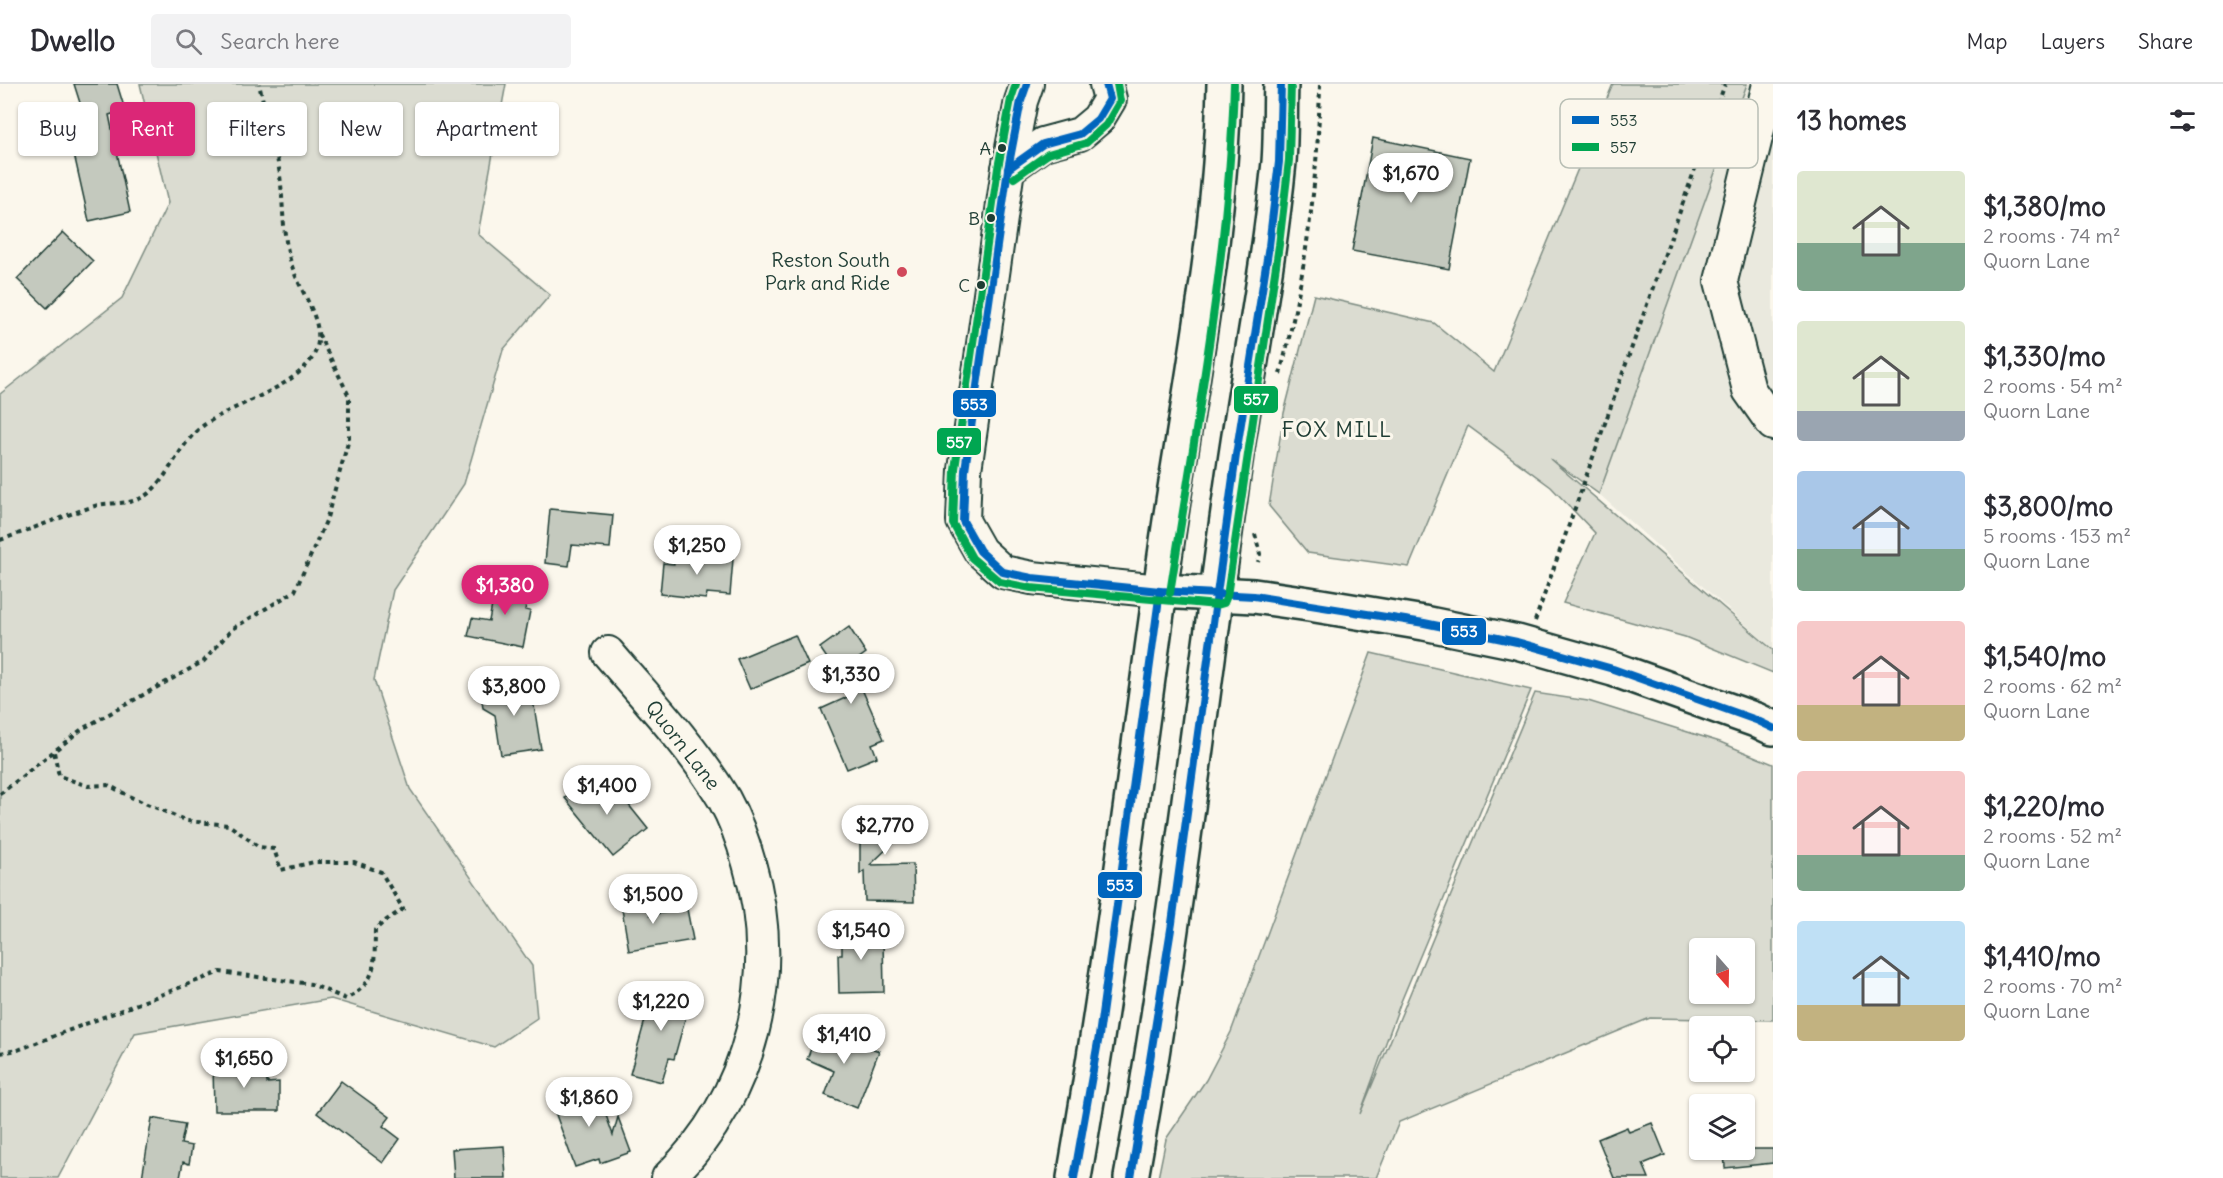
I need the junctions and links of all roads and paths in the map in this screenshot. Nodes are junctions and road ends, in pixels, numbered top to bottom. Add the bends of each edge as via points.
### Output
1 (259, 84) edge
2 (1027, 84) edge
3 (1106, 84) edge
4 (1224, 84) edge
5 (1281, 84) edge
6 (1320, 84) edge
7 (1725, 84) edge
8 (1769, 84) edge
9 (1720, 99) edge
10 (1758, 129) edge
11 (1695, 168) edge
12 (1749, 168) edge
13 (1008, 170) junction
14 (1302, 272) dead end
15 (319, 335) junction
16 (1773, 424) edge
17 (0, 540) edge
18 (1160, 591) junction
19 (1218, 595) junction
20 (1539, 608) dead end
21 (608, 653) dead end
22 (1773, 728) edge
23 (54, 752) junction
24 (0, 794) edge
25 (0, 1053) edge
26 (668, 1178) edge
27 (1074, 1178) edge
28 (1131, 1178) edge

1 - 15 path via 278,164 286,248
2 - 13 street
3 - 13 street via 1110,99 1098,119 1080,134 1043,144
4 - 18 main road via 1213,238
5 - 19 main road via 1279,159 1269,244
6 - 14 path
7 - 9 path
8 - 10 street
11 - 20 path
12 - 16 street via 1721,281 1749,390
13 - 18 street via 965,470 963,521 981,551 1004,572
15 - 17 path via 310,363 294,378 203,426 177,453 154,488 142,497 100,505
15 - 23 path via 349,396 349,439 326,521 295,591 232,629 204,661 82,729
18 - 19 main road
18 - 27 main road via 1099,1036
19 - 22 main road via 1309,604 1516,642 1613,669
19 - 28 main road via 1171,932
21 - 26 street, Quorn Lane via 701,764 725,801 756,884 762,926 763,970 758,1013 747,1053 732,1091 712,1125
23 - 24 path
23 - 25 path via 59,776 88,786 108,785 187,821 229,825 259,847 274,849 281,870 314,862 354,862 381,872 403,909 375,930 376,962 371,974 360,991 346,999 310,984 220,972 18,1050

